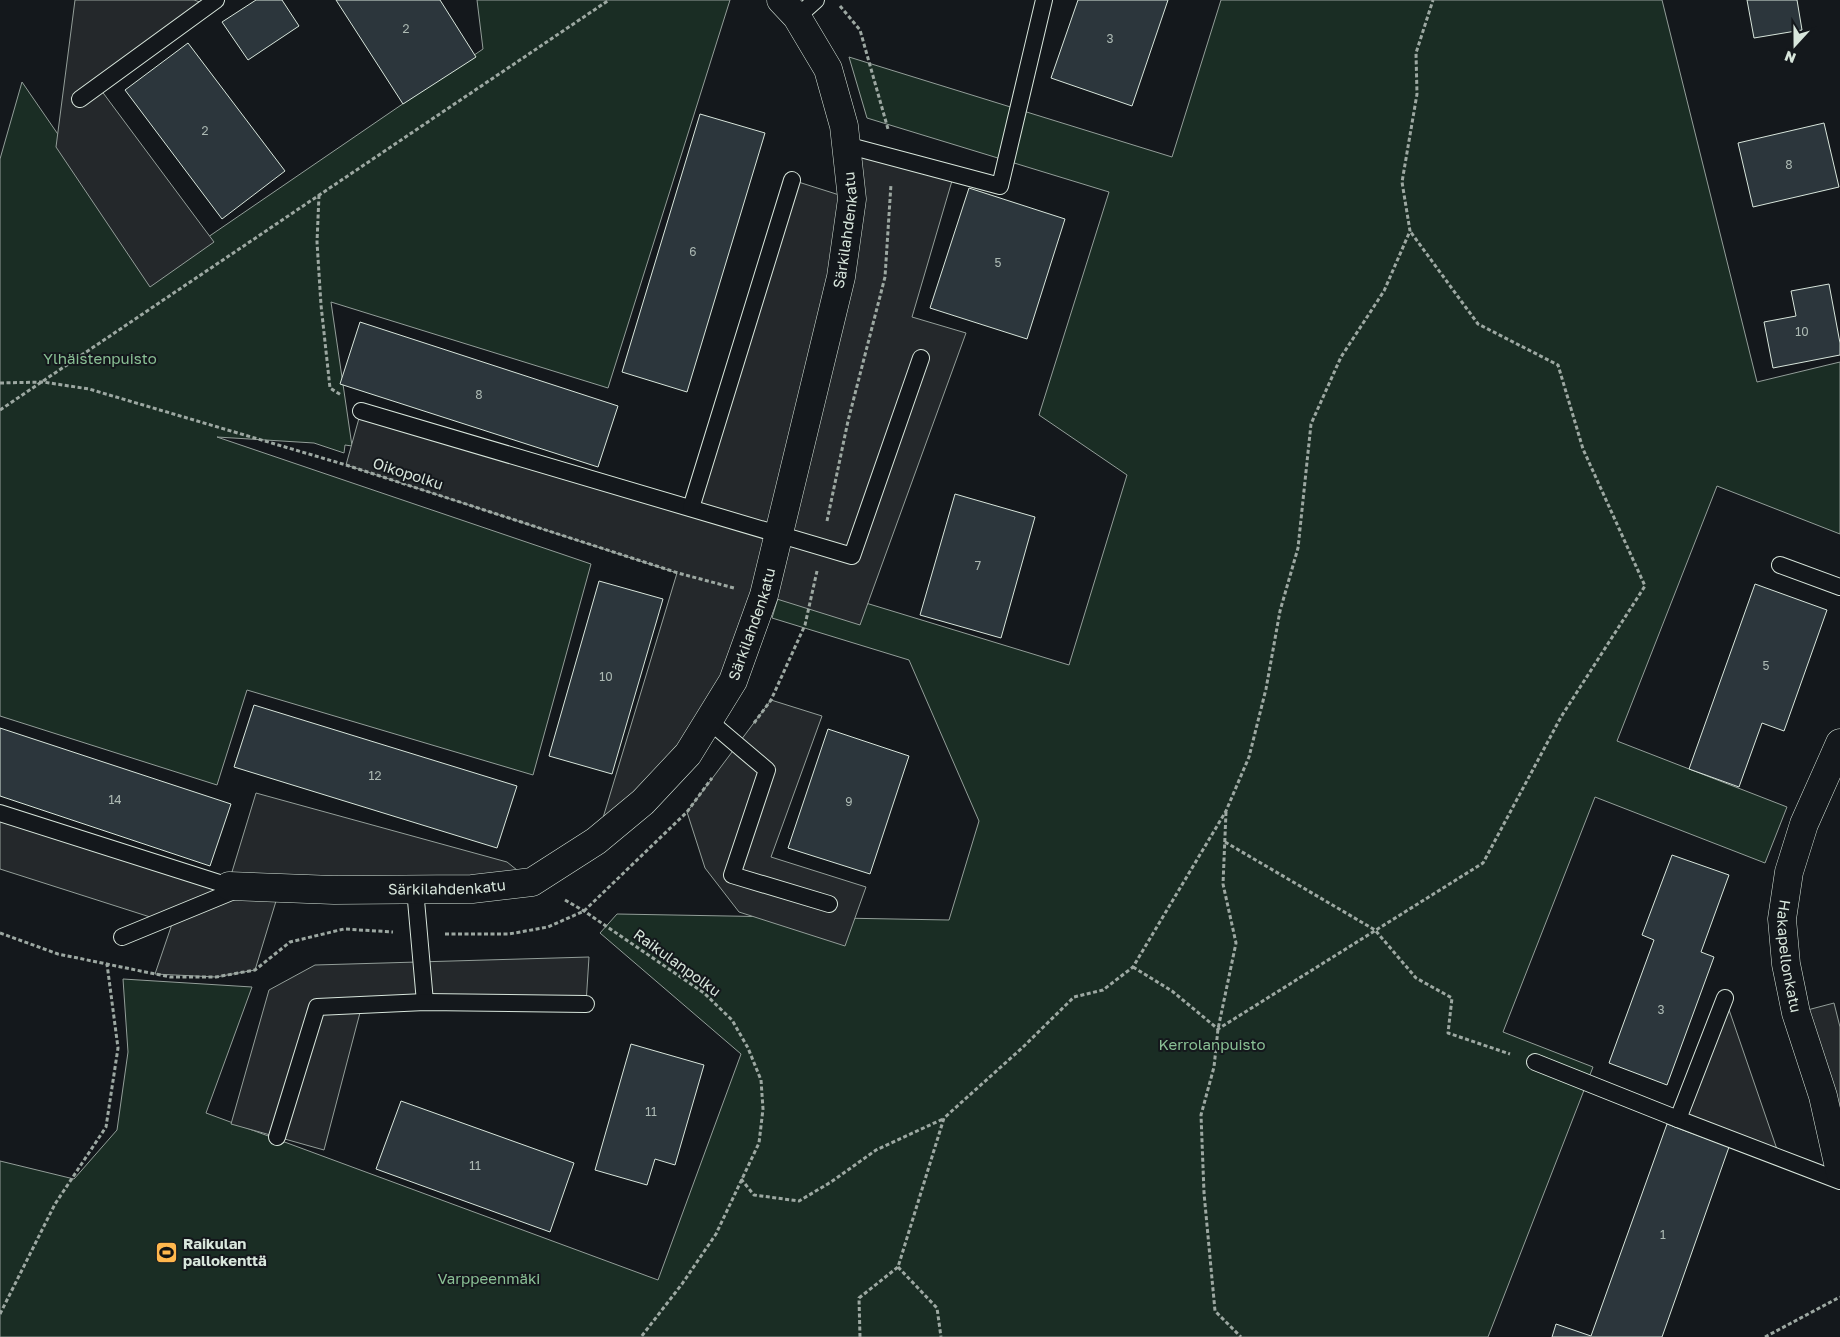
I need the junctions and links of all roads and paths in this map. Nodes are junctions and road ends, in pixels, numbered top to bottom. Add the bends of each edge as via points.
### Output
1 (216, 0) edge
2 (609, 0) edge
3 (1044, 0) edge
4 (1433, 0) edge
5 (798, 6) edge
6 (80, 99) dead end
7 (846, 145) junction
8 (792, 180) dead end
9 (319, 195) junction
10 (1410, 231) junction
11 (921, 358) dead end
12 (43, 382) junction
13 (0, 383) edge
14 (0, 410) edge
15 (361, 411) joint
16 (691, 508) junction
17 (779, 534) junction
18 (1780, 565) dead end
19 (1840, 587) edge
20 (764, 595) junction
21 (708, 720) junction
22 (1840, 743) edge
23 (1226, 811) junction
24 (0, 813) edge
25 (1225, 842) junction
26 (532, 882) junction
27 (237, 886) junction
28 (416, 889) junction
29 (829, 904) dead end
30 (584, 911) junction
31 (1375, 930) junction
32 (0, 933) edge
33 (419, 934) junction
34 (122, 937) dead end
35 (107, 964) junction
36 (1132, 967) junction
37 (1725, 998) dead end
38 (425, 1002) junction
39 (586, 1004) dead end
40 (1218, 1029) junction
41 (1535, 1062) joint
42 (944, 1118) junction
43 (1678, 1119) junction
44 (276, 1137) dead end
45 (1840, 1172) edge
46 (741, 1180) junction
47 (1840, 1181) edge
48 (898, 1267) junction
49 (1840, 1297) edge
50 (0, 1314) edge
51 (641, 1337) edge
52 (860, 1337) edge
53 (941, 1337) edge
54 (1241, 1337) edge
55 (1765, 1337) edge

1 - 6 lane
2 - 9 path
3 - 7 lane via 1000,186
4 - 10 path via 1416,53 1417,94 1402,182
5 - 7 street, Särkilahdenkatu via 828,68
7 - 17 street, Särkilahdenkatu via 852,199 841,277
8 - 16 lane
9 - 12 path
9 - 15 path via 317,242 330,388
10 - 23 path via 1384,291 1341,357 1311,424 1298,548 1280,611 1266,689 1249,757
10 - 31 path via 1478,324 1558,365 1583,449 1644,586 1561,717 1483,863
11 - 17 lane via 852,556
12 - 13 path, Oikopolku
12 - 14 path
12 - 20 path, Oikopolku via 98,392 346,465 678,573
15 - 16 lane
16 - 17 lane
17 - 20 street, Särkilahdenkatu
18 - 19 lane
20 - 21 street, Särkilahdenkatu via 733,680
21 - 26 street, Särkilahdenkatu via 688,754 643,802 596,841
21 - 29 lane via 767,770 732,875
22 - 45 street, Hakapellonkatu via 1804,824 1789,872 1782,919 1786,964 1796,1013 1823,1096
23 - 25 path
23 - 36 path
24 - 27 lane
25 - 31 path
25 - 40 path via 1223,884 1236,943
26 - 28 street, Särkilahdenkatu via 472,889
26 - 30 path, Raikulanpolku
27 - 28 street, Särkilahdenkatu
27 - 34 lane
28 - 33 lane
30 - 33 path via 548,927 509,934
30 - 46 path, Raikulanpolku via 704,994 732,1020 761,1080 763,1109 759,1143
31 - 40 path
31 - 41 path via 1416,978 1452,998 1448,1034
32 - 35 path via 58,954
33 - 35 path via 344,929 290,942 255,970 216,977 170,977
33 - 38 lane
35 - 50 path via 118,1048 106,1127 55,1204
36 - 40 path via 1172,991
36 - 42 path via 1103,990 1074,997
37 - 43 lane
38 - 39 lane
38 - 44 lane via 317,1007
40 - 54 path via 1214,1068 1201,1116 1204,1193 1215,1311
41 - 43 lane
42 - 46 path via 876,1150 799,1201 754,1195
42 - 48 path
43 - 47 lane
46 - 51 path, Raikulanpolku via 716,1234
48 - 52 path via 859,1298
48 - 53 path via 936,1308
49 - 55 path

